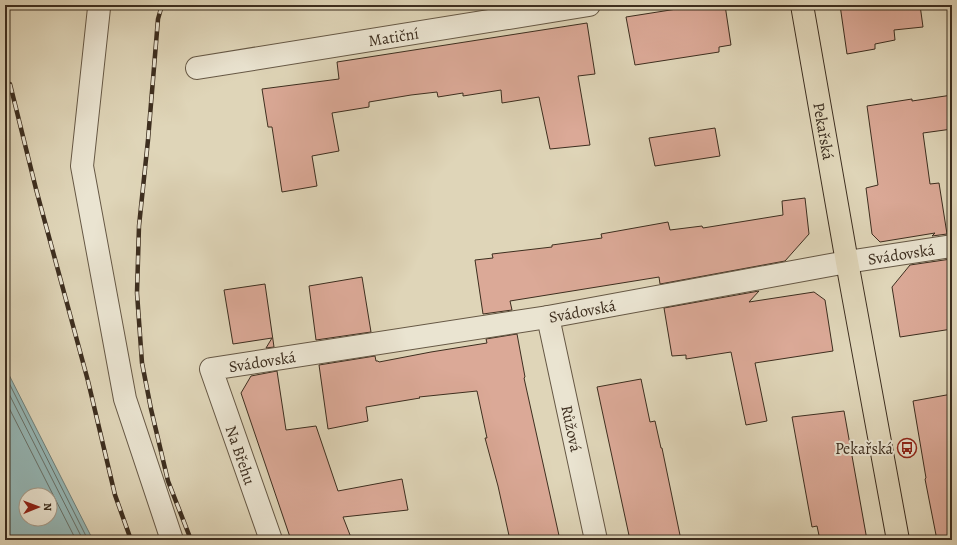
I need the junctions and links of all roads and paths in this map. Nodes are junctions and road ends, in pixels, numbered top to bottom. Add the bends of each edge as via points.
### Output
1 (100, 5) edge
2 (589, 5) edge
3 (802, 5) edge
4 (197, 68) dead end
5 (952, 246) edge
6 (847, 262) junction
7 (548, 317) junction
8 (211, 369) joint
9 (172, 540) edge
10 (271, 540) edge
11 (596, 540) edge
12 (898, 540) edge

1 - 9 street via 82,166 125,399
2 - 4 street, Matiční
3 - 6 main road, Pekařská
5 - 6 street, Svádovská
6 - 7 street, Svádovská
6 - 12 main road, Pekařská
7 - 8 street, Svádovská
7 - 11 street, Růžová
8 - 10 street, Na Břehu

